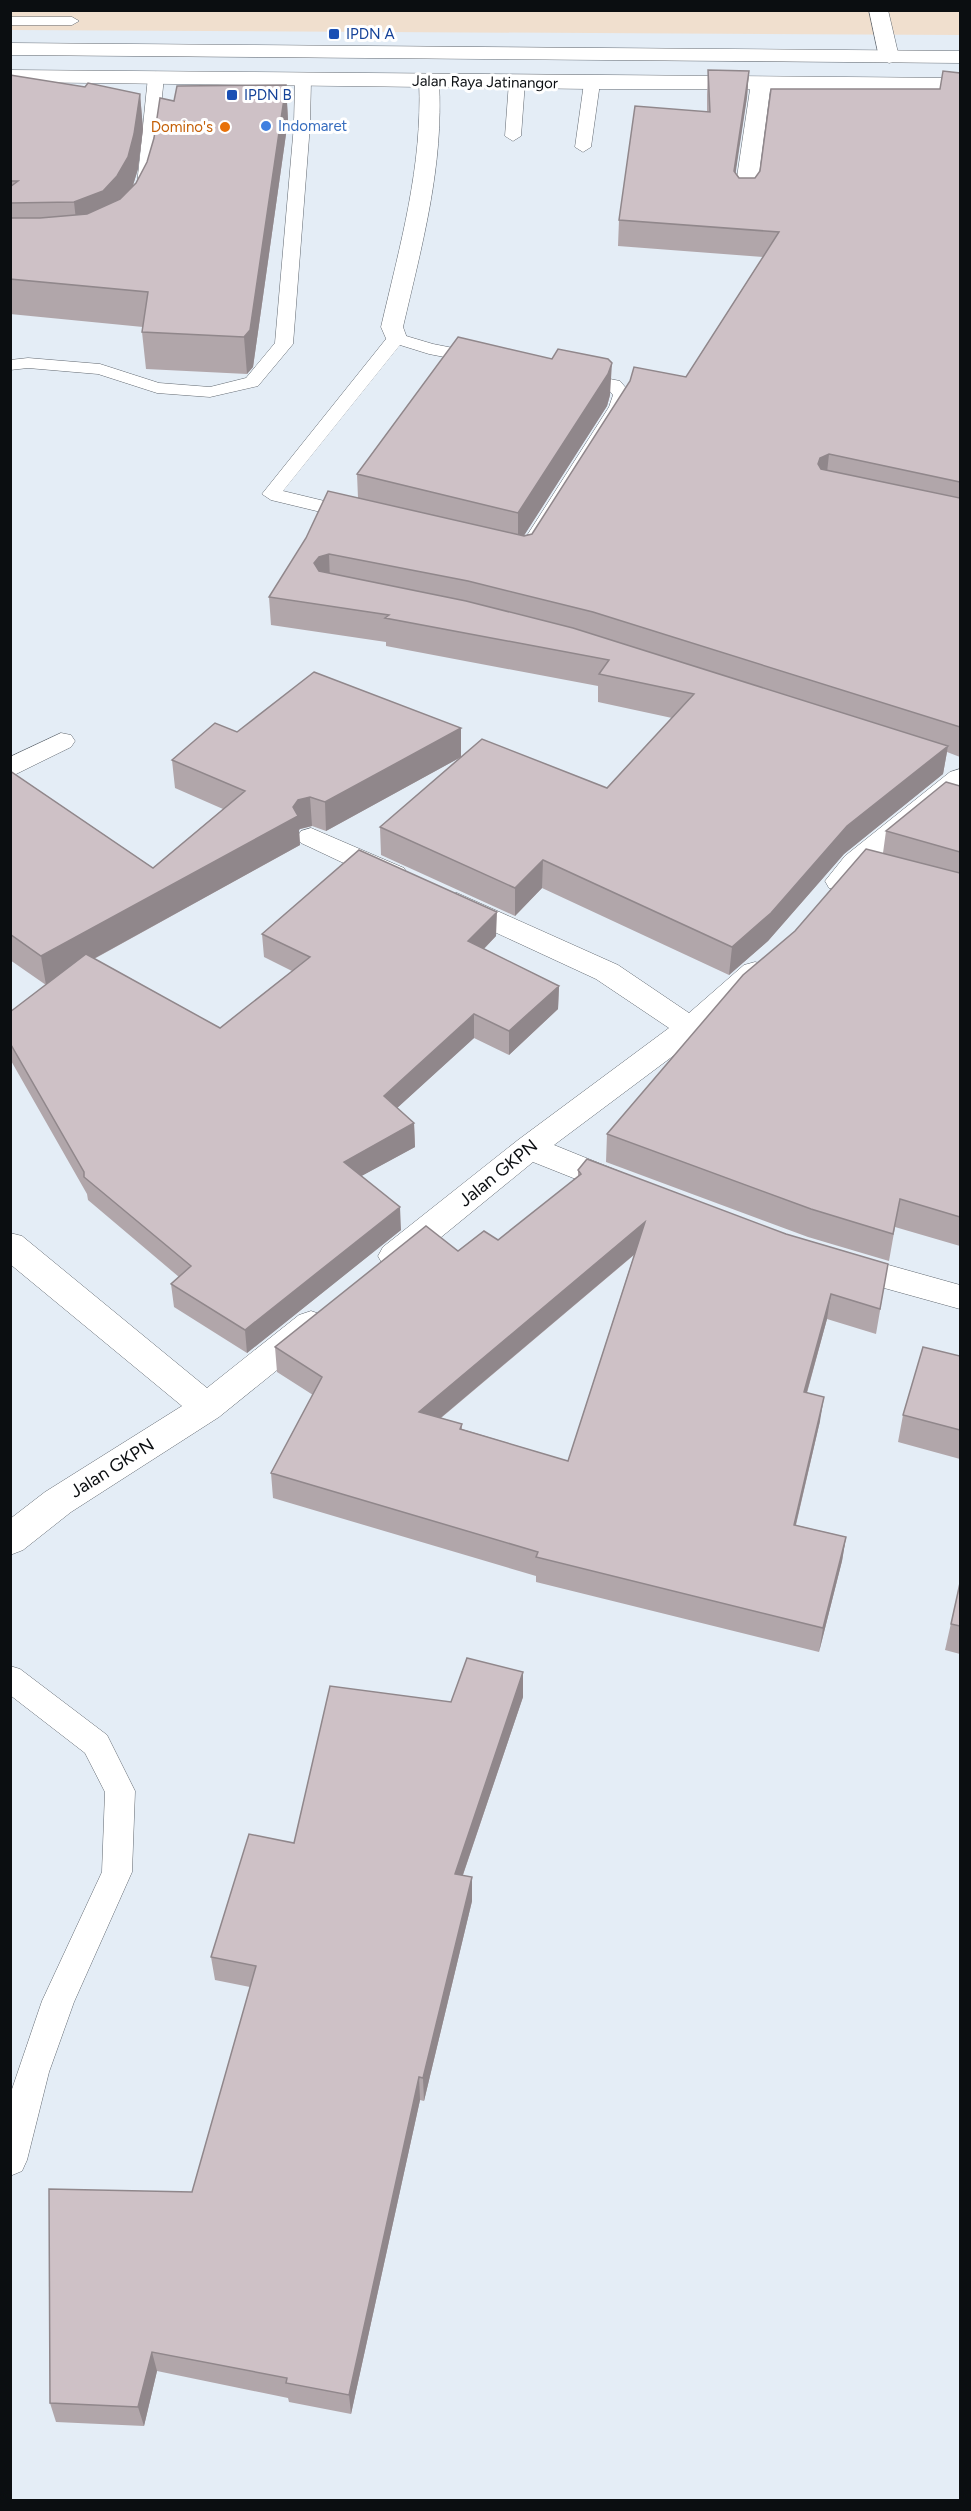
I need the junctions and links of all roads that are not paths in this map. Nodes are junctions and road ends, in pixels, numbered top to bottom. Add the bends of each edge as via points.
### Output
1 (878, 10) edge
2 (10, 21) edge
3 (72, 21) dead end
4 (10, 49) edge
5 (890, 57) junction
6 (960, 57) edge
7 (10, 76) edge
8 (156, 77) junction
9 (303, 80) junction
10 (429, 81) junction
11 (517, 82) junction
12 (592, 83) junction
13 (761, 83) junction
14 (960, 84) edge
15 (513, 136) dead end
16 (583, 147) dead end
17 (745, 197) edge
18 (136, 202) edge
19 (396, 338) junction
20 (10, 365) edge
21 (61, 741) dead end
22 (10, 769) edge
23 (960, 778) edge
24 (311, 837) dead end
25 (855, 863) junction
26 (887, 871) edge
27 (825, 897) edge
28 (780, 950) edge
29 (690, 1028) junction
30 (529, 1148) junction
31 (649, 1196) edge
32 (10, 1245) edge
33 (812, 1254) edge
34 (371, 1275) edge
35 (960, 1297) edge
36 (335, 1304) edge
37 (207, 1407) junction
38 (10, 1540) edge
39 (10, 1678) edge
40 (10, 2160) edge

1 - 5 main road
2 - 3 lane
4 - 5 main road, Jalan Raya Jatinangor
5 - 6 main road, Jalan Raya Jatinangor
7 - 8 main road, Jalan Raya Jatinangor
8 - 9 main road, Jalan Raya Jatinangor
8 - 18 lane via 146,184
9 - 10 main road, Jalan Raya Jatinangor
9 - 20 lane via 284,344 252,382 210,392 157,388 100,369
10 - 11 main road, Jalan Raya Jatinangor
10 - 19 main road via 432,106 427,176 392,327
11 - 12 main road, Jalan Raya Jatinangor
11 - 15 lane
12 - 13 main road, Jalan Raya Jatinangor
12 - 16 lane
13 - 14 main road, Jalan Raya Jatinangor
13 - 17 main road
19 - 19 lane via 429,349 614,385 622,394 613,416 524,555 271,494
21 - 22 main road
23 - 25 main road
24 - 29 main road via 607,972
25 - 26 main road
25 - 27 main road
28 - 29 main road, Jalan GKPN
29 - 30 main road, Jalan GKPN
30 - 31 main road
30 - 34 main road, Jalan GKPN
32 - 37 main road
33 - 35 main road
36 - 37 main road, Jalan GKPN
37 - 38 main road, Jalan GKPN via 58,1502
39 - 40 lane via 96,1744 120,1791 117,1872 58,2001 33,2072

